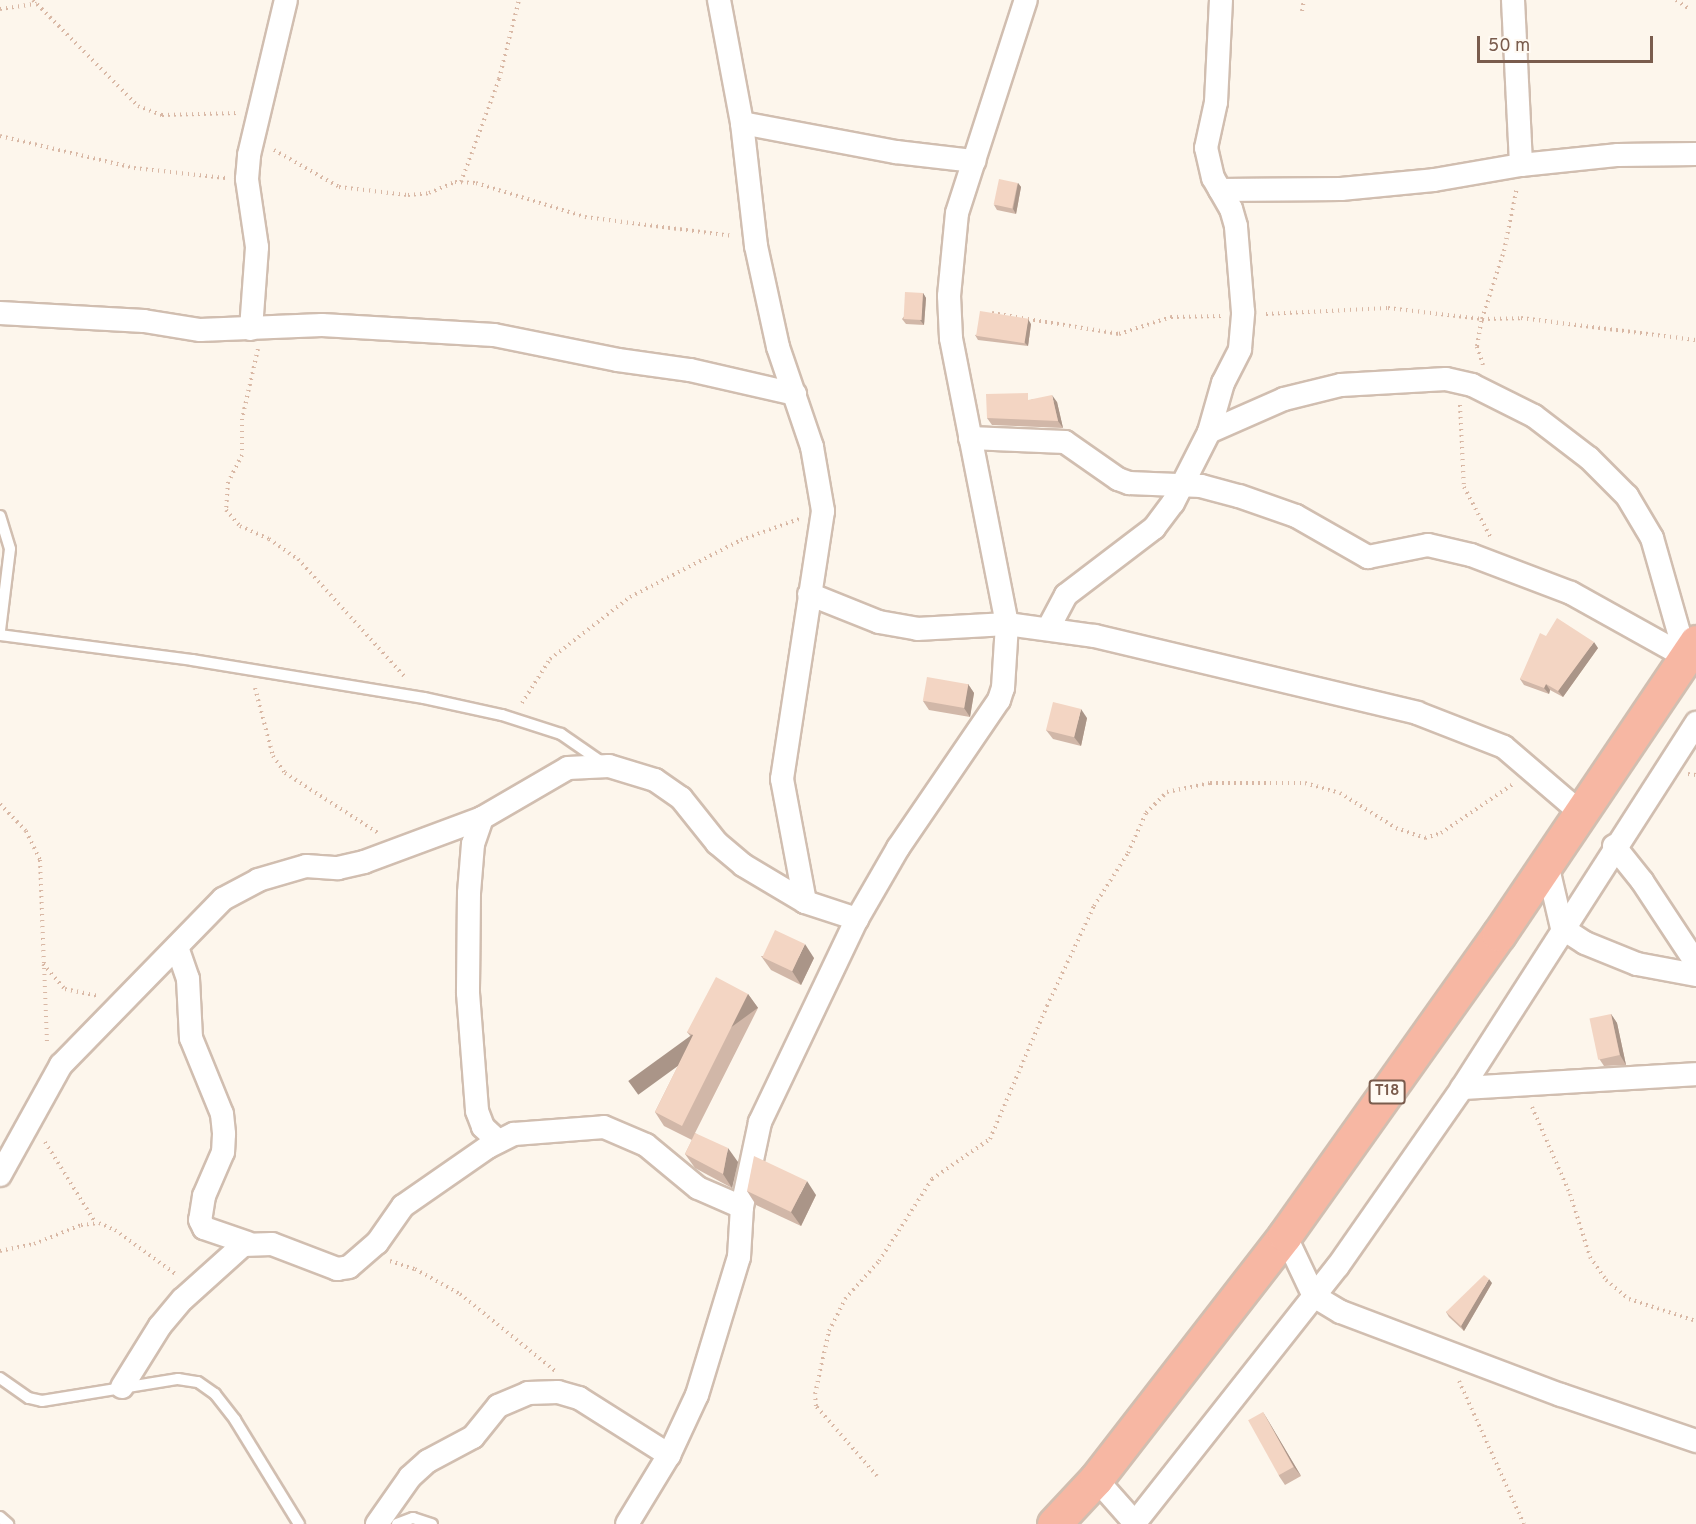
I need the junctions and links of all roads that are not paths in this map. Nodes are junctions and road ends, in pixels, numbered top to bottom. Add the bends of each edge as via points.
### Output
1 (286, 0) edge
2 (718, 0) edge
3 (1026, 0) edge
4 (1221, 0) edge
5 (1513, 0) edge
6 (742, 123) junction
7 (1696, 154) edge
8 (974, 161) junction
9 (1521, 165) junction
10 (1220, 190) junction
11 (0, 313) edge
12 (257, 329) junction
13 (795, 394) junction
14 (1209, 432) junction
15 (970, 438) junction
16 (1182, 484) junction
17 (0, 516) edge
18 (809, 594) junction
19 (1007, 624) junction
20 (1049, 627) junction
21 (0, 630) edge
22 (0, 635) edge
23 (1691, 649) edge
24 (1696, 723) edge
25 (609, 766) junction
26 (1581, 813) junction
27 (482, 818) junction
28 (1614, 846) junction
29 (1547, 864) junction
30 (805, 903) junction
31 (857, 919) junction
32 (1562, 928) junction
33 (177, 947) junction
34 (1696, 963) edge
35 (1696, 975) edge
36 (1696, 1074) edge
37 (1462, 1088) junction
38 (498, 1141) junction
39 (0, 1175) edge
40 (742, 1208) junction
41 (1285, 1235) junction
42 (248, 1244) junction
43 (1314, 1296) junction
44 (0, 1378) edge
45 (122, 1388) junction
46 (1696, 1441) edge
47 (669, 1455) junction
48 (1096, 1479) junction
49 (0, 1517) edge
50 (8, 1524) edge
51 (299, 1524) edge
52 (377, 1524) edge
53 (398, 1524) edge
54 (432, 1524) edge
55 (627, 1524) edge
56 (1054, 1524) edge
57 (1135, 1524) edge

1 - 12 street via 256,122 247,179 257,247
2 - 6 street
3 - 8 street
4 - 10 street via 1216,102 1206,148
5 - 9 street
6 - 8 street via 896,152
6 - 13 street via 756,246 778,347
7 - 9 street via 1618,155
8 - 15 street via 957,213 949,306 951,338
9 - 10 street via 1434,180 1341,189
10 - 14 street via 1236,226 1243,317 1240,349 1223,383
11 - 12 street via 144,321 200,330
12 - 13 street via 322,325 494,335 690,370
13 - 18 street via 812,447 823,511
14 - 16 street
14 - 23 street via 1284,399 1341,385 1459,380 1492,394 1534,416 1589,458 1627,496 1652,538
15 - 16 street via 1065,442 1129,483
15 - 19 street
16 - 20 street via 1154,528 1066,595
16 - 23 street via 1239,496 1296,516 1368,557 1439,546 1571,593
17 - 21 lane via 10,549
18 - 19 street via 860,616 917,629
18 - 30 street via 782,779
19 - 20 street
19 - 31 street via 999,700 898,848
20 - 26 street via 1417,712 1504,747
22 - 25 lane via 424,698 512,718 561,734
23 - 26 highway, T18
24 - 28 street
25 - 27 street via 559,771
25 - 30 street via 655,780 681,798 729,854
26 - 29 highway, T18
27 - 33 street via 338,868 306,866 258,879 223,899
27 - 38 street via 473,844 469,893 468,993 477,1111 483,1128
28 - 32 street
28 - 34 street
29 - 32 street
29 - 41 highway, T18
30 - 31 street
31 - 40 street via 760,1122
32 - 35 street via 1585,943 1637,963
32 - 37 street
33 - 39 street via 82,1039 61,1065
33 - 42 street via 188,979 191,1038 222,1114 225,1134 223,1152 204,1196 200,1220 204,1228
36 - 37 street
37 - 43 street
38 - 40 street via 514,1134 604,1127 646,1145 698,1188
38 - 42 street via 403,1206 377,1243 354,1265 337,1269 272,1244
40 - 47 street via 739,1257 697,1395
41 - 43 street
41 - 48 highway, T18
42 - 45 street via 196,1287 160,1326
43 - 46 street via 1341,1312
43 - 57 street
44 - 45 lane via 29,1398 42,1401
45 - 51 lane via 178,1379 198,1382 215,1394
47 - 52 street via 579,1398 558,1392 528,1394 498,1406 473,1437 428,1461 410,1477
47 - 55 street
48 - 56 highway, T18
48 - 57 street
49 - 50 lane
53 - 54 lane via 412,1518

